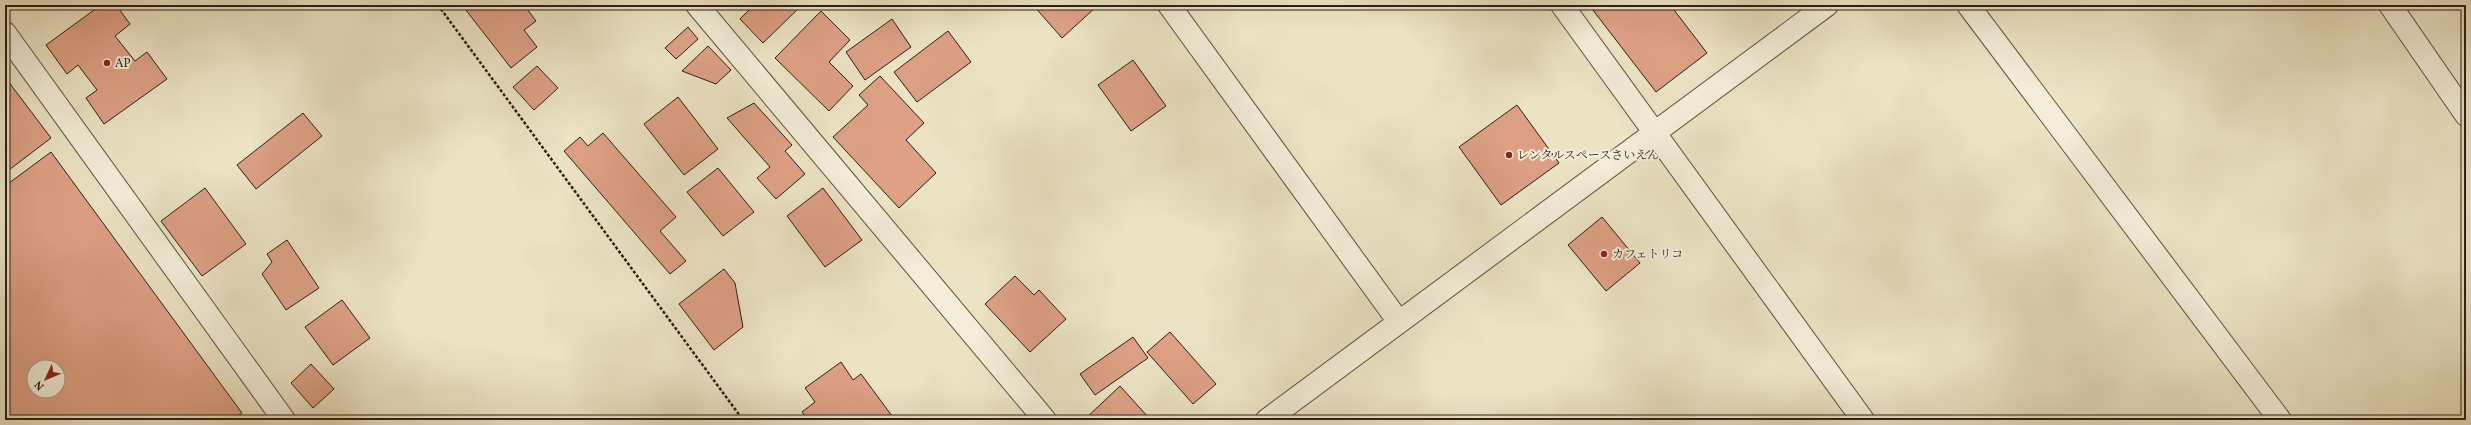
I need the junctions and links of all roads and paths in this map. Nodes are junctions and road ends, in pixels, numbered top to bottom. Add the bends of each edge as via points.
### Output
1 (438, 5) edge
2 (697, 5) edge
3 (1169, 5) edge
4 (1562, 5) edge
5 (1827, 5) edge
6 (1968, 5) edge
7 (2390, 5) edge
8 (5, 33) edge
9 (2466, 115) edge
10 (1655, 133) junction
11 (1399, 322) junction
12 (284, 420) edge
13 (743, 420) edge
14 (1045, 420) edge
15 (1267, 420) edge
16 (1863, 420) edge
17 (2280, 420) edge

1 - 13 path
2 - 14 street
3 - 11 street
4 - 10 street
5 - 10 street
6 - 17 street
7 - 9 street
8 - 12 street
10 - 11 street
10 - 16 street
11 - 15 street

